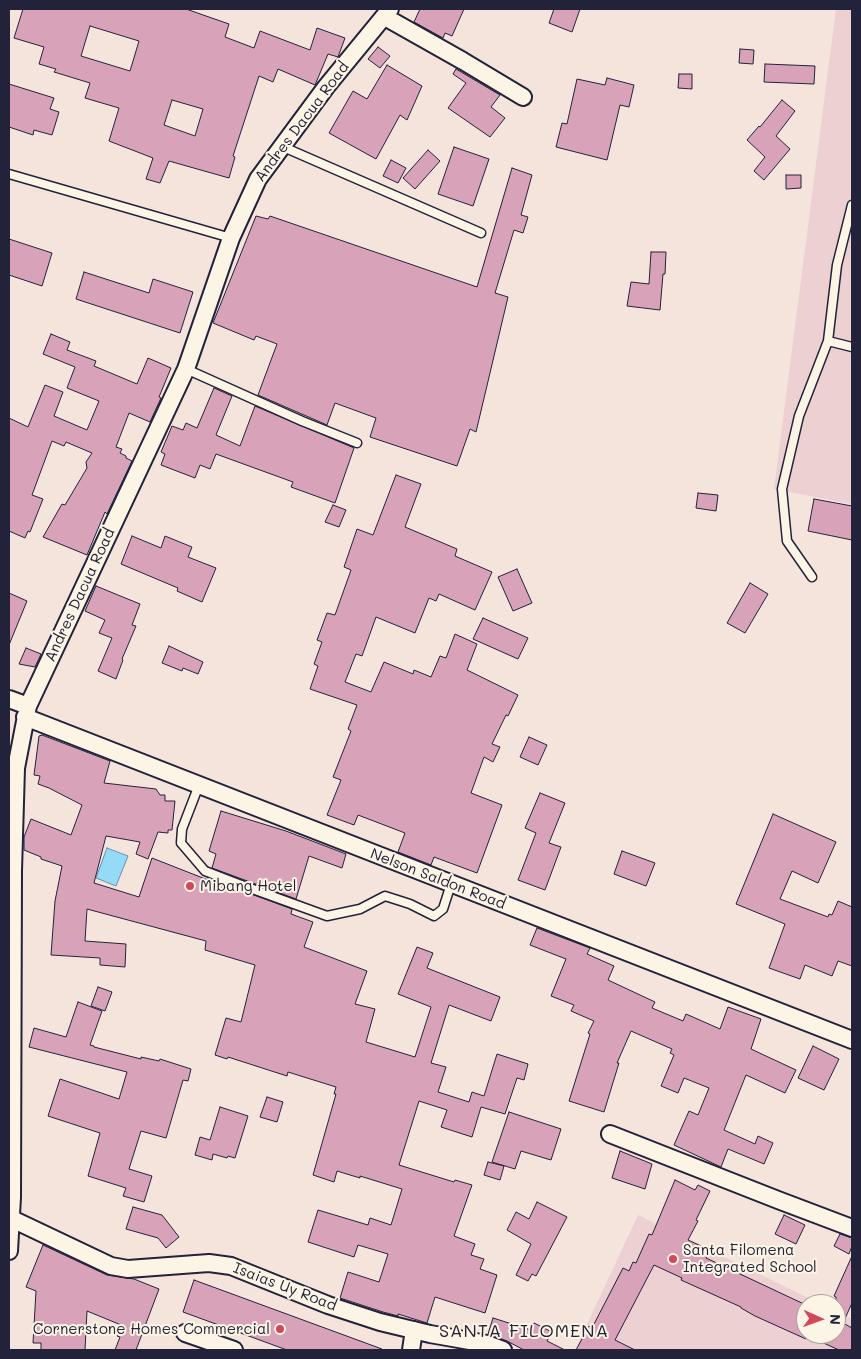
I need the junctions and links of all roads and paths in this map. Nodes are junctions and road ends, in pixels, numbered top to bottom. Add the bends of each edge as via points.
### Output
1 (387, 13) edge
2 (523, 97) dead end
3 (281, 146) junction
4 (9, 174) edge
5 (852, 205) edge
6 (481, 232) dead end
7 (231, 238) junction
8 (828, 342) junction
9 (852, 347) edge
10 (186, 369) junction
11 (357, 443) dead end
12 (812, 577) dead end
13 (9, 699) edge
14 (26, 712) junction
15 (199, 785) junction
16 (451, 884) junction
17 (10, 912) edge
18 (852, 1040) edge
19 (10, 1079) edge
20 (610, 1134) dead end
21 (10, 1197) edge
22 (12, 1219) junction
23 (852, 1228) edge
24 (9, 1251) edge
25 (414, 1330) junction
26 (185, 1333) dead end
27 (234, 1350) edge
28 (411, 1350) edge
29 (503, 1350) edge

1 - 2 street
1 - 3 street, Andres Dacua Road
3 - 6 lane
3 - 7 street, Andres Dacua Road via 258,179
4 - 7 lane
5 - 8 lane via 836,265
7 - 10 street, Andres Dacua Road
8 - 9 lane
8 - 12 lane via 800,416 782,489 787,541
10 - 11 lane
10 - 14 street, Andres Dacua Road
13 - 14 street, Nelson Saldon Road
14 - 15 street, Nelson Saldon Road
14 - 17 street, Andres Dacua Road via 16,768
15 - 16 street, Nelson Saldon Road
15 - 16 lane via 182,829 181,843 205,871 326,916 360,909 385,896 434,916 444,909
16 - 18 street, Nelson Saldon Road
17 - 19 street, Andres Dacua Road
19 - 21 street, Andres Dacua Road
20 - 23 street
21 - 22 street, Andres Dacua Road
22 - 24 street, Andres Dacua Road
22 - 25 street, Isaias Uy Road via 111,1266 128,1269 209,1262 230,1266 328,1305
25 - 28 street
25 - 29 street, Isaias Uy Road
26 - 27 street

